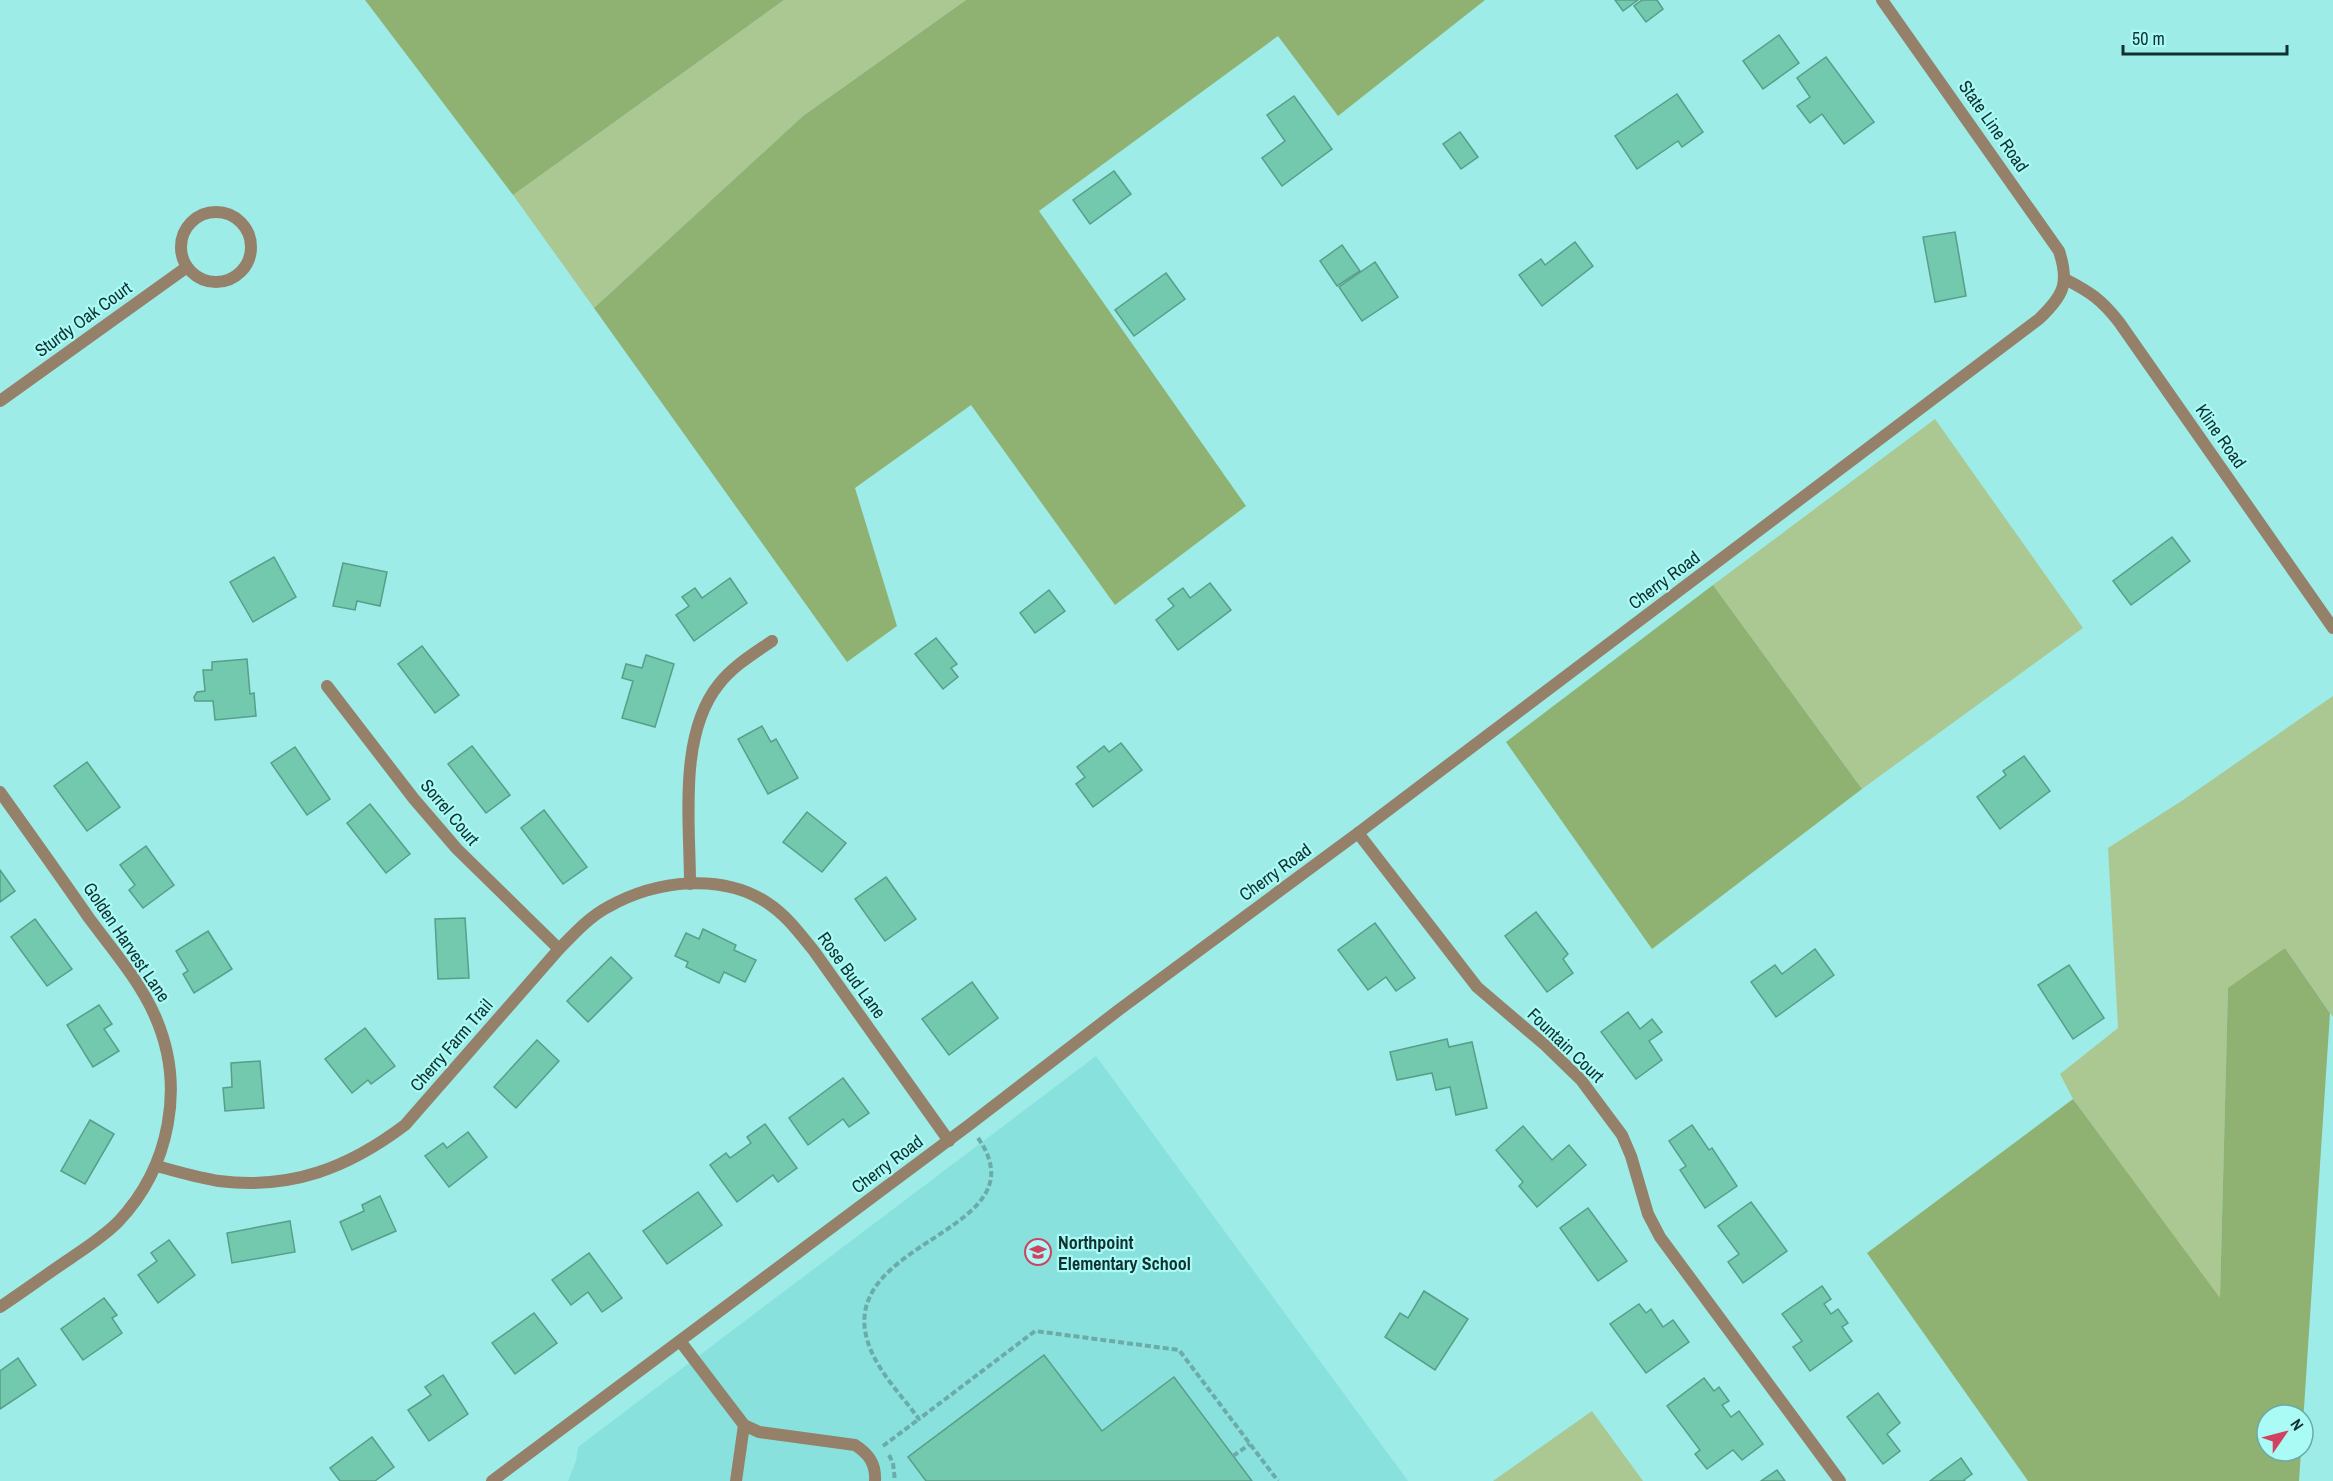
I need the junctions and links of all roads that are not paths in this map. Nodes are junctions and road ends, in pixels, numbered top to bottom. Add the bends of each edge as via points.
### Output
1 (1882, 0) edge
2 (187, 267) junction
3 (2065, 279) junction
4 (0, 401) edge
5 (2333, 628) edge
6 (772, 641) dead end
7 (327, 686) dead end
8 (0, 792) edge
9 (1358, 833) junction
10 (690, 884) junction
11 (559, 949) junction
12 (949, 1141) junction
13 (156, 1166) junction
14 (0, 1307) edge
15 (680, 1341) junction
16 (744, 1425) junction
17 (492, 1481) edge
18 (736, 1481) edge
19 (875, 1481) edge
20 (1840, 1481) edge

1 - 3 street, State Line Road via 2053,242
2 - 2 street via 207,281 219,282 241,273 251,251 245,228 226,214 202,215 185,232 182,244
2 - 4 street, Sturdy Oak Court
3 - 5 street, Kline Road via 2103,302 2119,322
3 - 9 street, Cherry Road via 2055,304 2039,319
6 - 10 street via 742,661 719,684 697,723 690,778
7 - 11 street, Sorrel Court via 457,849
8 - 13 street, Golden Harvest Lane via 144,994 163,1036 171,1092 167,1133
9 - 12 street, Cherry Road
9 - 20 street, Fountain Court via 1477,987 1581,1080 1622,1135 1648,1214 1660,1237
10 - 11 street, Cherry Farm Trail via 658,888 607,908
10 - 12 street, Rose Bud Lane via 707,883 748,892 791,923
11 - 13 street, Cherry Farm Trail via 405,1125 355,1158 328,1170 271,1183 217,1180
12 - 15 street, Cherry Road
13 - 14 street via 141,1194 103,1236
15 - 16 street
15 - 17 street, Cherry Road
16 - 18 street
16 - 19 street via 759,1432 855,1445 873,1463

